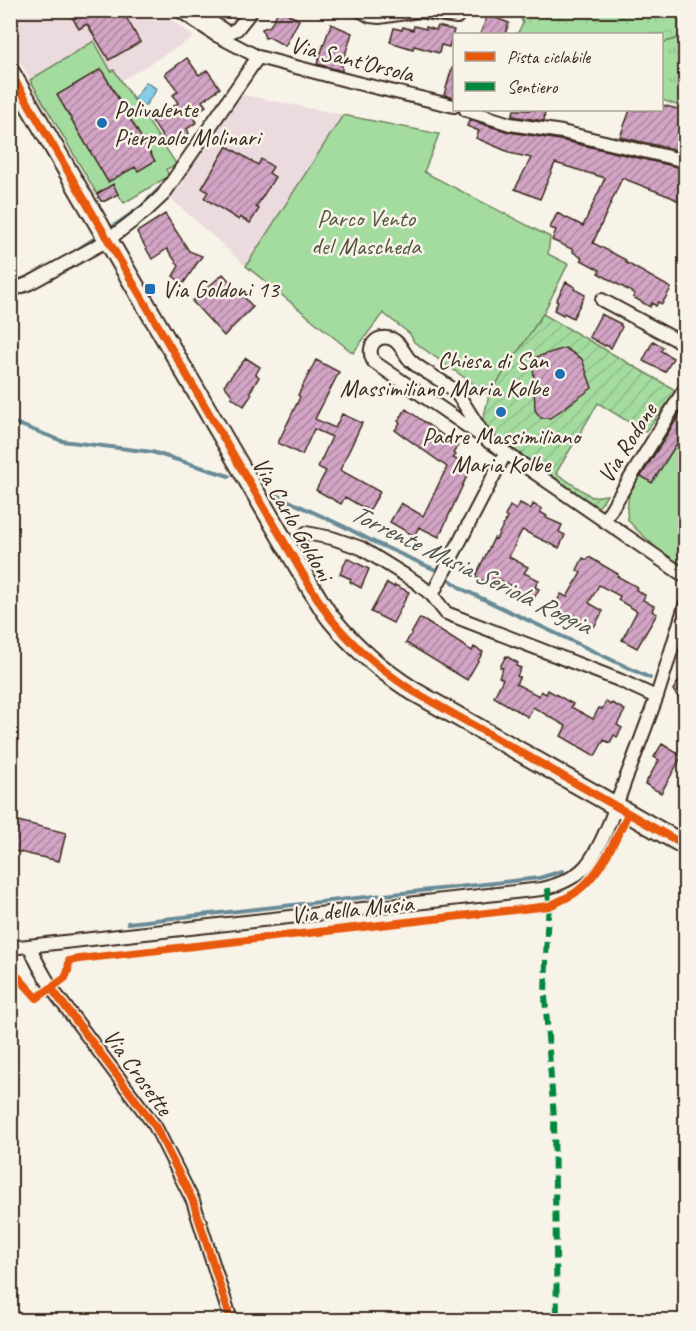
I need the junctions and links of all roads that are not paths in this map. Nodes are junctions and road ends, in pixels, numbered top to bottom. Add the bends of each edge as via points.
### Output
1 (179, 10) edge
2 (194, 10) edge
3 (252, 10) edge
4 (359, 10) edge
5 (457, 17) dead end
6 (258, 57) junction
7 (10, 72) edge
8 (453, 106) edge
9 (469, 111) edge
10 (686, 161) edge
11 (108, 240) junction
12 (10, 291) edge
13 (602, 300) dead end
14 (686, 345) edge
15 (686, 387) edge
16 (489, 442) junction
17 (506, 454) junction
18 (604, 521) junction
19 (306, 533) dead end
20 (686, 577) edge
21 (432, 595) junction
22 (686, 603) edge
23 (656, 697) junction
24 (615, 807) junction
25 (686, 846) edge
26 (30, 946) junction
27 (10, 948) edge
28 (231, 1320) edge

1 - 6 street, Via Sant'Orsola
2 - 3 street via 228,33 237,29
4 - 5 street via 379,17 419,11
6 - 8 street, Via Sant'Orsola
6 - 11 street via 163,195
7 - 11 street, Via Carlo Goldoni
9 - 10 street via 510,124
11 - 12 street
11 - 24 street, Via Carlo Goldoni via 330,618 388,675
13 - 14 street
15 - 18 street, Via Rodone
16 - 16 street via 452,388 411,360 393,339 374,342 370,349 374,362
16 - 17 street
17 - 18 street
17 - 21 street
18 - 20 street
19 - 21 street via 361,548
21 - 23 street via 446,613
22 - 23 street, Via della Musia
23 - 24 street, Via della Musia
24 - 25 street, Via Carlo Goldoni
24 - 26 street, Via della Musia via 585,867 560,885 548,888
26 - 27 street, Via della Musia
26 - 28 street, Via Crosette via 52,989 155,1126 193,1201

